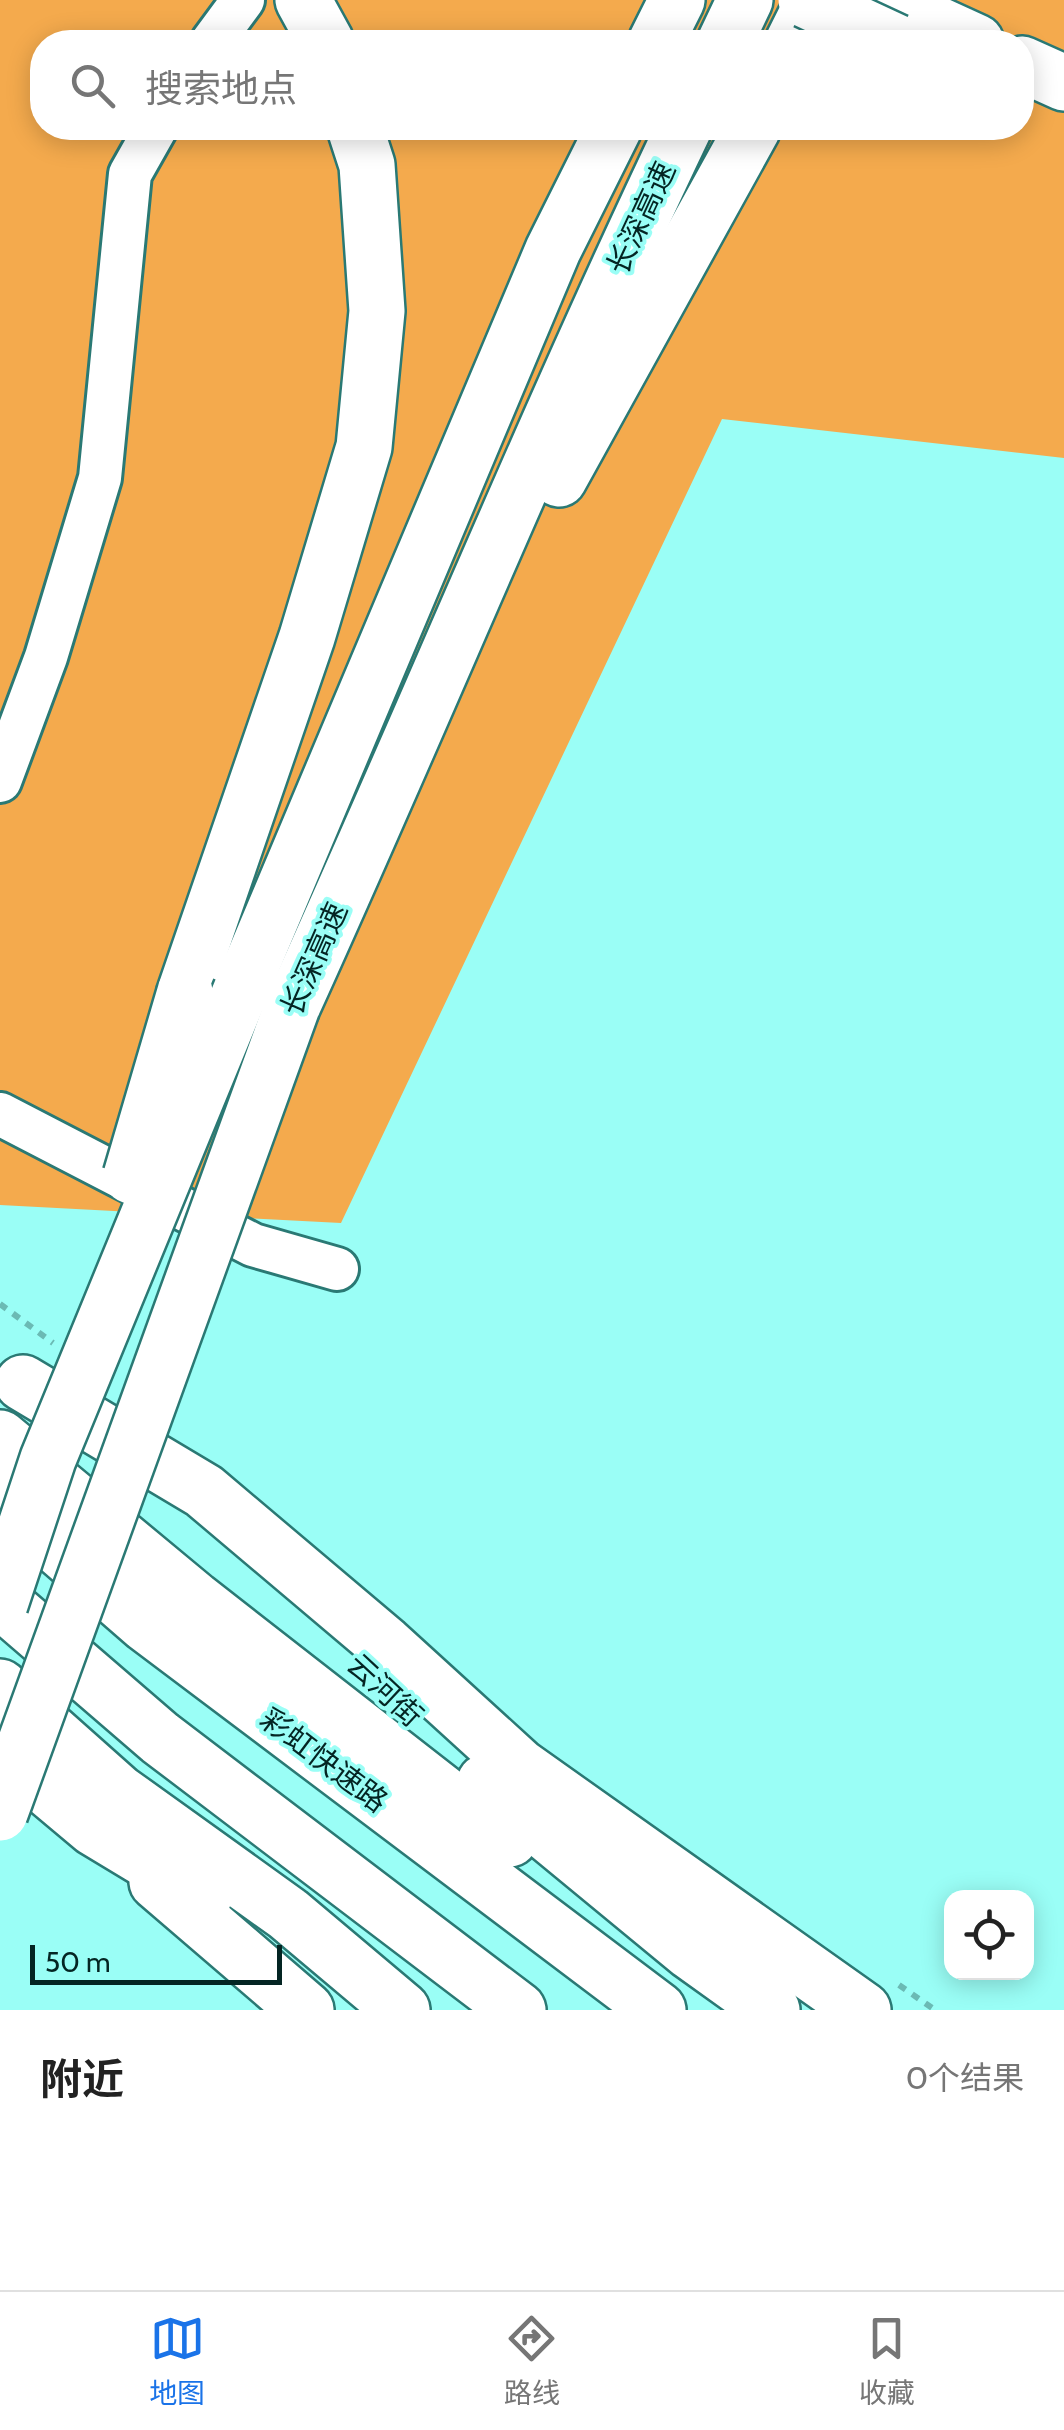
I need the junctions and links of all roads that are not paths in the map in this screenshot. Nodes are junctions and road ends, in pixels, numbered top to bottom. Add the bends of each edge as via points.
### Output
1 (244, 0) edge
2 (303, 0) edge
3 (676, 0) edge
4 (745, 0) edge
5 (806, 0) edge
6 (814, 0) edge
7 (884, 0) edge
8 (221, 30) edge
9 (319, 30) edge
10 (662, 30) edge
11 (731, 30) edge
12 (799, 30) edge
13 (870, 30) edge
14 (950, 30) edge
15 (1034, 69) edge
16 (1064, 83) edge
17 (1034, 106) edge
18 (1064, 119) edge
19 (149, 140) edge
20 (359, 140) edge
21 (608, 140) edge
22 (678, 140) edge
23 (746, 140) edge
24 (416, 735) junction
25 (0, 780) edge
26 (0, 1114) edge
27 (337, 1269) dead end
28 (12, 1375) edge
29 (24, 1449) edge
30 (0, 1496) edge
31 (0, 1602) edge
32 (0, 1687) edge
33 (0, 1749) edge
34 (0, 1814) edge
35 (94, 1828) junction
36 (690, 1952) junction
37 (306, 2010) edge
38 (392, 2010) edge
39 (402, 2010) edge
40 (518, 2010) edge
41 (658, 2010) edge
42 (772, 2010) edge
43 (864, 2010) edge

1 - 8 street
2 - 9 highway
3 - 10 highway
4 - 11 highway
5 - 13 highway, bridge
6 - 12 highway
7 - 14 highway
15 - 16 highway
17 - 18 highway
19 - 25 street via 130,174 100,478 46,657
20 - 29 highway, bridge via 367,164 376,311 364,447 307,637
21 - 29 highway, 长深高速, bridge via 553,250 241,990
22 - 24 highway, 长深高速
23 - 24 highway
24 - 34 highway, 长深高速, bridge via 292,1007
26 - 27 street via 253,1245
28 - 36 highway, 云河街 via 296,1608 484,1782
28 - 43 highway via 204,1491 520,1767
29 - 31 highway, 长深高速, bridge
29 - 36 highway via 195,1600 463,1809
30 - 41 highway, 彩虹快速路 via 146,1624
31 - 40 highway via 160,1738
32 - 39 highway via 118,1792 288,1914
33 - 35 highway
35 - 37 highway
35 - 38 highway
36 - 42 highway, 云河街

